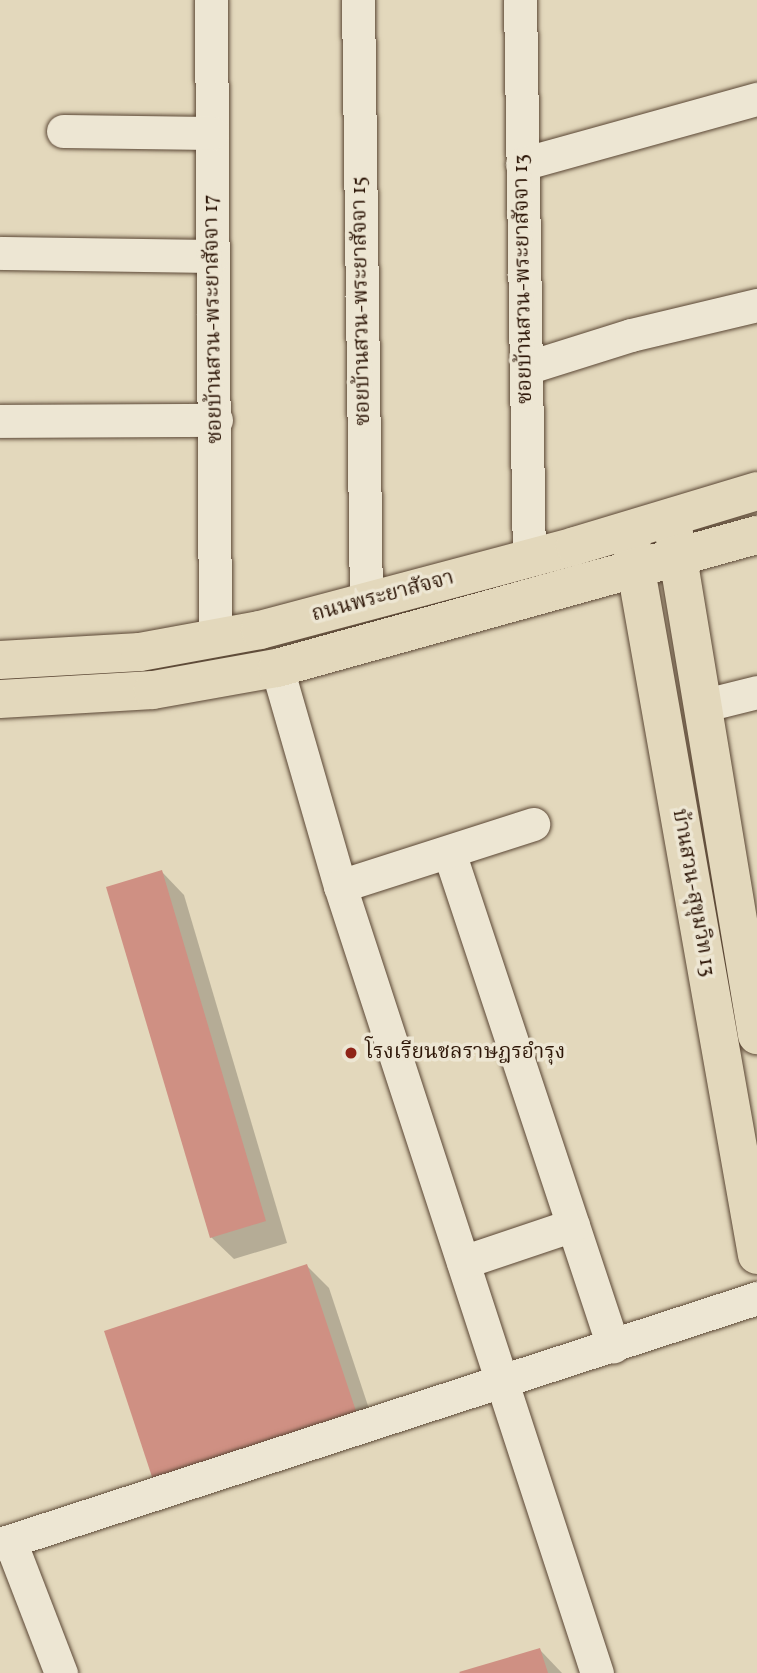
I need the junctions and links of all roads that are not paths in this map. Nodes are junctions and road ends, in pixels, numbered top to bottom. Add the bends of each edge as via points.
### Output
1 (211, 0) edge
2 (358, 0) edge
3 (520, 0) edge
4 (757, 99) edge
5 (63, 131) dead end
6 (212, 133) junction
7 (523, 164) junction
8 (0, 253) edge
9 (213, 256) junction
10 (757, 305) edge
11 (526, 368) junction
12 (216, 420) junction
13 (0, 421) edge
14 (757, 491) edge
15 (671, 517) junction
16 (629, 531) junction
17 (757, 535) edge
18 (529, 558) junction
19 (678, 559) junction
20 (637, 571) junction
21 (366, 602) junction
22 (215, 638) junction
23 (0, 660) edge
24 (277, 668) junction
25 (757, 692) edge
26 (0, 699) edge
27 (701, 706) junction
28 (533, 824) dead end
29 (449, 852) junction
30 (340, 886) junction
31 (747, 931) edge
32 (757, 1030) edge
33 (573, 1225) junction
34 (756, 1259) edge
35 (463, 1262) junction
36 (757, 1298) edge
37 (613, 1346) junction
38 (502, 1383) junction
39 (5, 1542) edge
40 (61, 1673) edge
41 (597, 1673) edge

1 - 6 street, ซอยบ้านสวน-พระยาสัจจา 17
2 - 21 street, ซอยบ้านสวน-พระยาสัจจา 15
3 - 7 street, ซอยบ้านสวน-พระยาสัจจา 13
4 - 7 street
5 - 6 street
6 - 9 street, ซอยบ้านสวน-พระยาสัจจา 17
7 - 11 street, ซอยบ้านสวน-พระยาสัจจา 13
8 - 9 street
9 - 12 street, ซอยบ้านสวน-พระยาสัจจา 17
10 - 11 street via 670,324
11 - 18 street, ซอยบ้านสวน-พระยาสัจจา 13
12 - 13 street
12 - 22 street, ซอยบ้านสวน-พระยาสัจจา 17
14 - 15 main road, ถนนพระยาสัจจา
15 - 16 main road, ถนนพระยาสัจจา
15 - 19 main road, บ้านสวน-สุขุมวิท 13
16 - 18 main road, ถนนพระยาสัจจา
16 - 20 main road, บ้านสวน-สุขุมวิท 13
17 - 19 main road, ถนนพระยาสัจจา
18 - 21 main road, ถนนพระยาสัจจา
19 - 20 main road, ถนนพระยาสัจจา
19 - 27 main road, บ้านสวน-สุขุมวิท 13
20 - 24 main road, ถนนพระยาสัจจา
20 - 34 main road, บ้านสวน-สุขุมวิท 13
21 - 22 main road, ถนนพระยาสัจจา
22 - 23 main road, ถนนพระยาสัจจา via 140,652
24 - 26 main road, ถนนพระยาสัจจา via 153,691
24 - 30 street
25 - 27 street
27 - 31 main road, บ้านสวน-สุขุมวิท 13
28 - 29 street
29 - 30 street
29 - 33 street
30 - 35 street
31 - 32 main road, บ้านสวน-สุขุมวิท 13
33 - 35 street
33 - 37 street
35 - 38 street
36 - 37 street
37 - 38 street
38 - 39 street
38 - 41 street
39 - 40 street

